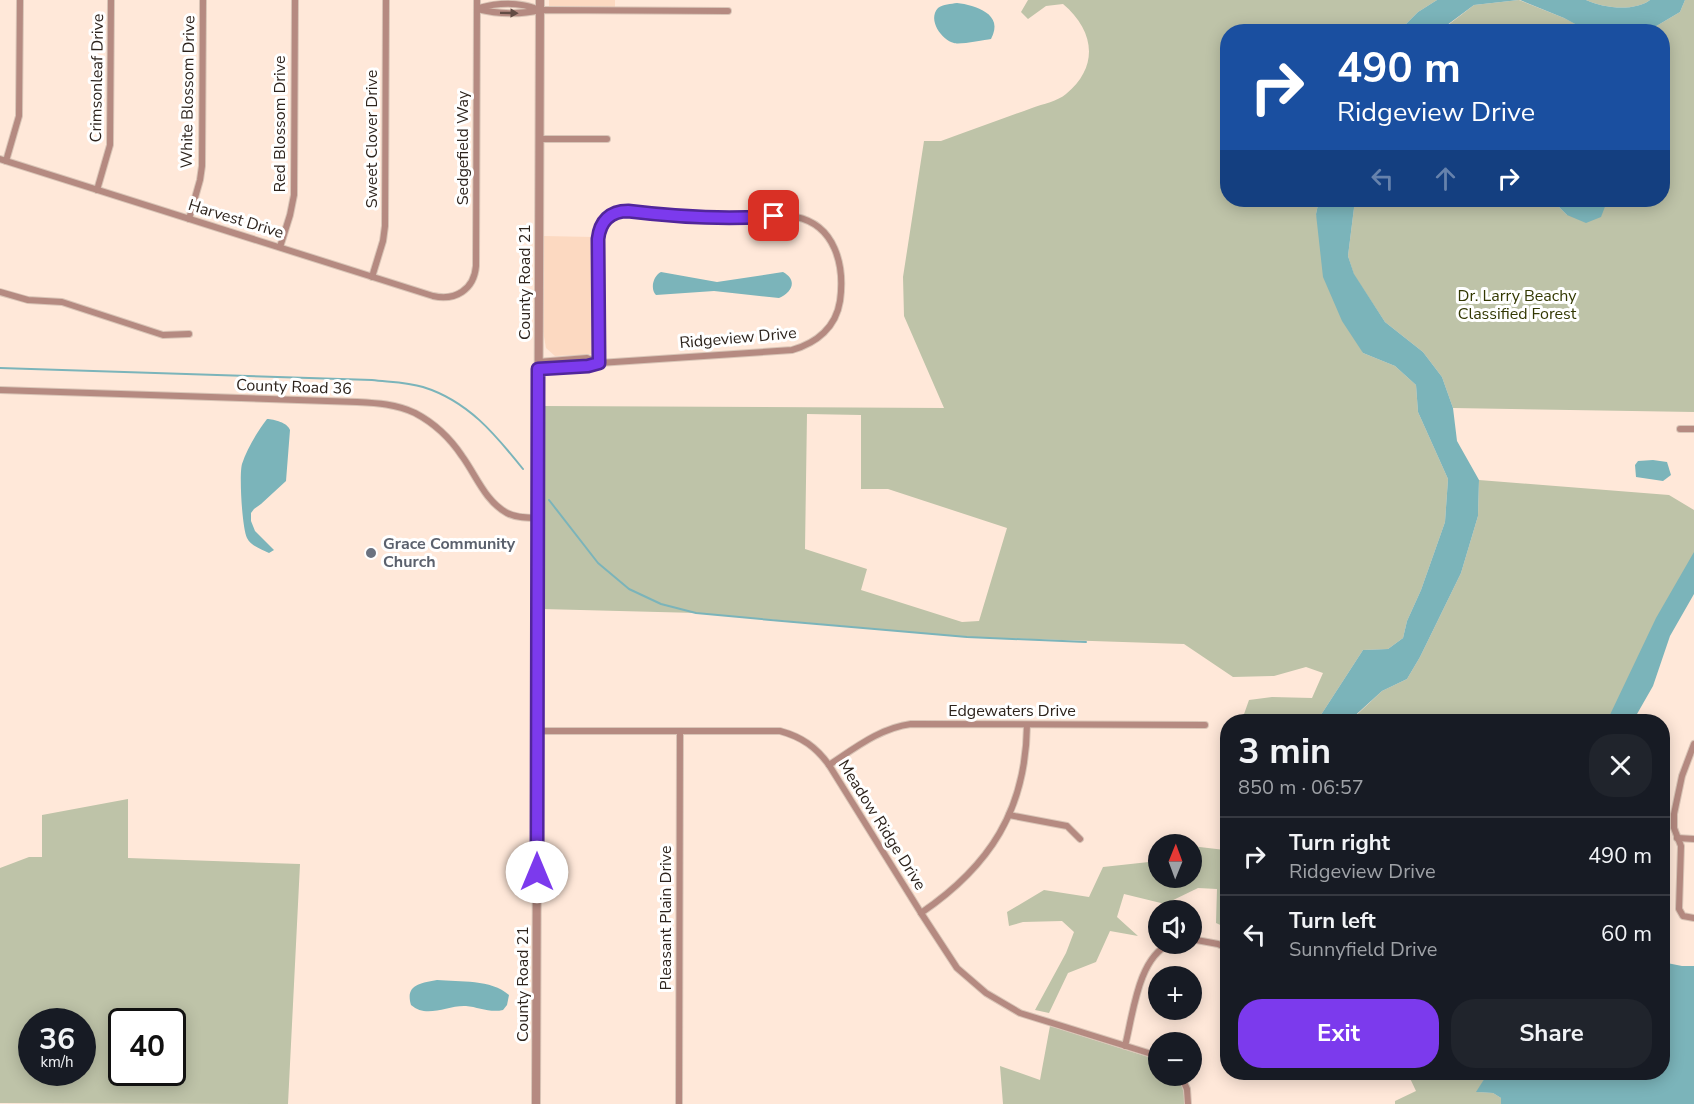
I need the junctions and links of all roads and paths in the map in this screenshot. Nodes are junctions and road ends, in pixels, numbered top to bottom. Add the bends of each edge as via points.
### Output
1 (20, 0) edge
2 (111, 0) edge
3 (203, 0) edge
4 (295, 0) edge
5 (386, 0) edge
6 (477, 0) edge
7 (540, 0) edge
8 (477, 9) junction
9 (540, 10) junction
10 (728, 11) dead end
11 (540, 139) junction
12 (607, 139) dead end
13 (3, 160) edge
14 (97, 190) junction
15 (189, 219) junction
16 (280, 247) junction
17 (372, 277) junction
18 (0, 292) edge
19 (464, 292) joint
20 (189, 334) dead end
21 (599, 363) junction
22 (538, 365) junction
23 (0, 390) edge
24 (1680, 429) dead end
25 (1694, 429) edge
26 (538, 518) junction
27 (1027, 725) junction
28 (1205, 725) dead end
29 (680, 731) junction
30 (538, 732) junction
31 (1694, 744) edge
32 (829, 765) junction
33 (1009, 815) junction
34 (1677, 838) junction
35 (1080, 839) dead end
36 (1694, 839) edge
37 (921, 913) junction
38 (1694, 918) edge
39 (1202, 941) edge
40 (1220, 946) edge
41 (1155, 954) edge
42 (1125, 1046) junction
43 (1148, 1053) edge
44 (1186, 1086) edge
45 (536, 1104) edge
46 (679, 1104) edge
47 (1188, 1104) edge

1 - 13 street via 19,116
2 - 14 street, Crimsonleaf Drive via 110,145
3 - 15 street, White Blossom Drive via 202,166
4 - 16 street, Red Blossom Drive via 294,195
5 - 17 street, Sweet Clover Drive via 385,226
6 - 8 street, Sedgefield Way
7 - 9 street, County Road 21
8 - 9 street via 493,4 525,4
8 - 19 street, Sedgefield Way via 476,266
9 - 10 street
9 - 11 street, County Road 21
11 - 12 street
11 - 22 street, County Road 21
13 - 14 street, Harvest Drive
14 - 15 street, Harvest Drive
15 - 16 street, Harvest Drive
16 - 17 street, Harvest Drive
17 - 19 street, Harvest Drive via 440,298
18 - 20 street via 27,300 62,302 163,335
21 - 21 street, Ridgeview Drive via 598,239 604,221 614,213 703,219 784,216 813,223 829,238 839,258 840,297 836,316 811,343 792,350
21 - 22 street, Ridgeview Drive
22 - 26 street, County Road 21
23 - 26 street, County Road 36 via 357,402 398,407 415,413 446,436 498,507 518,517
24 - 25 street
26 - 30 street, County Road 21
27 - 28 street, Edgewaters Drive
27 - 32 street, Edgewaters Drive via 896,726
27 - 33 street via 1021,781
29 - 30 street, Meadow Ridge Drive
29 - 32 street, Meadow Ridge Drive via 780,731 808,743
29 - 46 street, Pleasant Plain Drive
30 - 45 street, County Road 21
31 - 34 street via 1674,814
32 - 37 street, Meadow Ridge Drive
33 - 35 street via 1067,826
33 - 37 street via 978,865 948,895
34 - 36 street
34 - 38 street via 1681,846 1679,907 1681,915
37 - 42 street, Meadow Ridge Drive via 957,968 1001,1004
39 - 40 street
41 - 42 street via 1144,971
42 - 43 street, Meadow Ridge Drive
44 - 47 street

